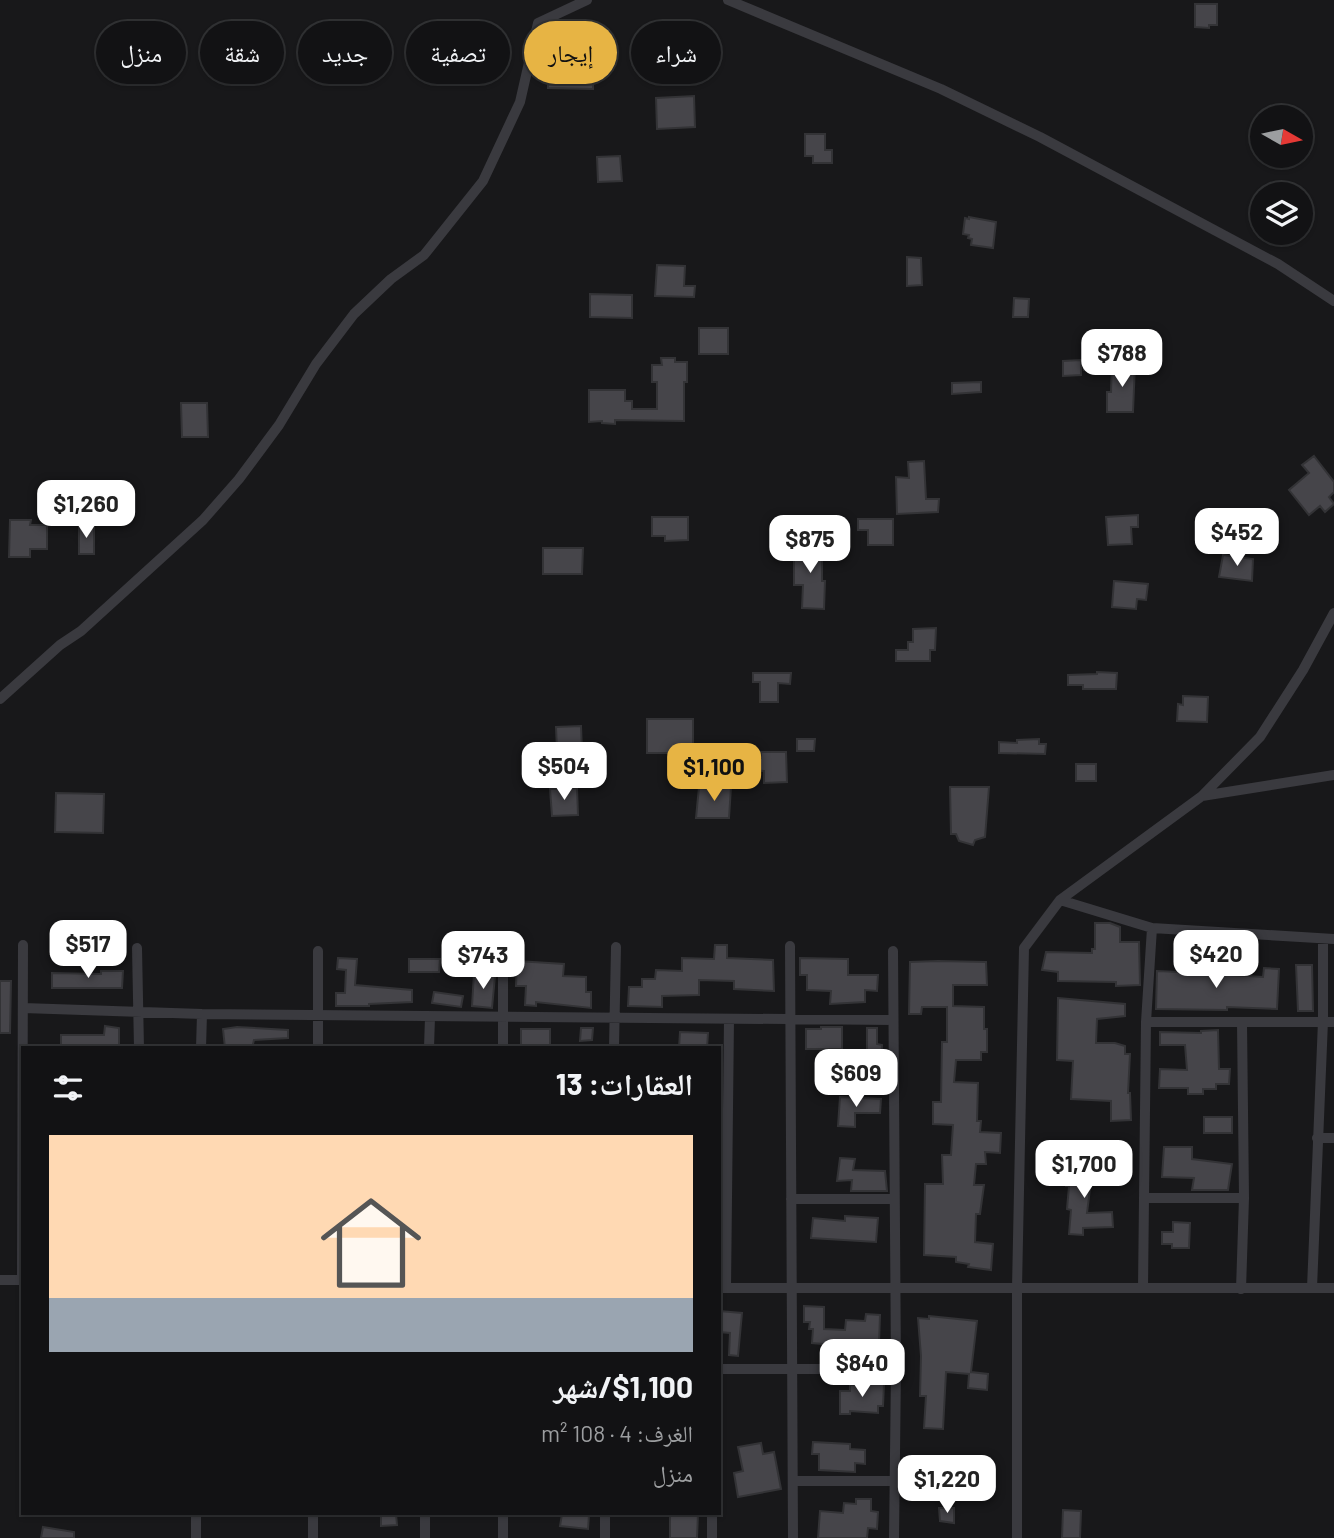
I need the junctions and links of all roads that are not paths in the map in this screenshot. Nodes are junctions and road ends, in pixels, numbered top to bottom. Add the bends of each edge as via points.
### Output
1 (587, 0) edge
2 (728, 0) edge
3 (1334, 301) edge
4 (1334, 613) edge
5 (0, 699) edge
6 (1334, 775) edge
7 (1202, 796) junction
8 (1060, 900) junction
9 (1152, 928) junction
10 (1329, 939) edge
11 (23, 945) dead end
12 (790, 946) dead end
13 (616, 947) dead end
14 (137, 948) dead end
15 (318, 951) dead end
16 (503, 951) dead end
17 (893, 951) dead end
18 (23, 1007) junction
19 (139, 1012) junction
20 (202, 1014) junction
21 (318, 1014) junction
22 (429, 1017) junction
23 (503, 1017) junction
24 (615, 1018) junction
25 (729, 1019) junction
26 (790, 1020) junction
27 (893, 1020) junction
28 (1329, 1022) edge
29 (1146, 1023) junction
30 (1242, 1023) junction
31 (23, 1046) edge
32 (139, 1046) edge
33 (201, 1046) edge
34 (317, 1046) edge
35 (429, 1046) edge
36 (503, 1046) edge
37 (614, 1046) edge
38 (723, 1134) edge
39 (1317, 1138) junction
40 (1334, 1138) edge
41 (1146, 1198) junction
42 (1244, 1198) junction
43 (791, 1199) junction
44 (894, 1199) junction
45 (0, 1280) edge
46 (21, 1280) edge
47 (723, 1288) edge
48 (1017, 1288) junction
49 (1143, 1288) junction
50 (1312, 1288) junction
51 (1334, 1288) edge
52 (792, 1289) junction
53 (895, 1289) junction
54 (1241, 1289) junction
55 (721, 1368) edge
56 (793, 1369) junction
57 (896, 1369) junction
58 (793, 1481) junction
59 (895, 1481) junction
60 (196, 1515) edge
61 (313, 1515) edge
62 (425, 1515) edge
63 (503, 1515) edge
64 (605, 1515) edge
65 (712, 1515) edge
66 (196, 1538) edge
67 (313, 1538) edge
68 (425, 1538) edge
69 (503, 1538) edge
70 (605, 1538) edge
71 (712, 1538) edge
72 (793, 1538) edge
73 (894, 1538) edge
74 (1017, 1538) edge

1 - 5 street via 538,23 520,102 482,181 424,255 354,314 239,478 203,520
2 - 3 street via 941,89 1040,137 1278,264
4 - 7 street via 1260,737
6 - 7 street
7 - 8 street
8 - 9 street
8 - 48 street via 1024,948
9 - 10 street
9 - 29 street
10 - 28 street
11 - 18 street
12 - 26 street
13 - 24 street
14 - 19 street
15 - 21 street
16 - 23 street
17 - 27 street
18 - 19 street
18 - 31 street
19 - 20 street
19 - 32 street
20 - 21 street
20 - 33 street
21 - 22 street
21 - 34 street
22 - 23 street
22 - 35 street
23 - 24 street
23 - 36 street
24 - 25 street
24 - 37 street
25 - 26 street
25 - 38 street
26 - 27 street
26 - 43 street
27 - 44 street
28 - 30 street
28 - 39 street
29 - 30 street
29 - 41 street
30 - 42 street
38 - 47 street
39 - 40 street
39 - 50 street
41 - 42 street
41 - 49 street
42 - 54 street
43 - 44 street
43 - 52 street
44 - 53 street
45 - 46 street
47 - 52 street
48 - 49 street
48 - 53 street
48 - 74 street
49 - 54 street
50 - 51 street
50 - 54 street
52 - 53 street
52 - 56 street
53 - 57 street
55 - 56 street
56 - 57 street
56 - 58 street
57 - 59 street
58 - 59 street
58 - 72 street
59 - 73 street
60 - 66 street
61 - 67 street
62 - 68 street
63 - 69 street
64 - 70 street
65 - 71 street

